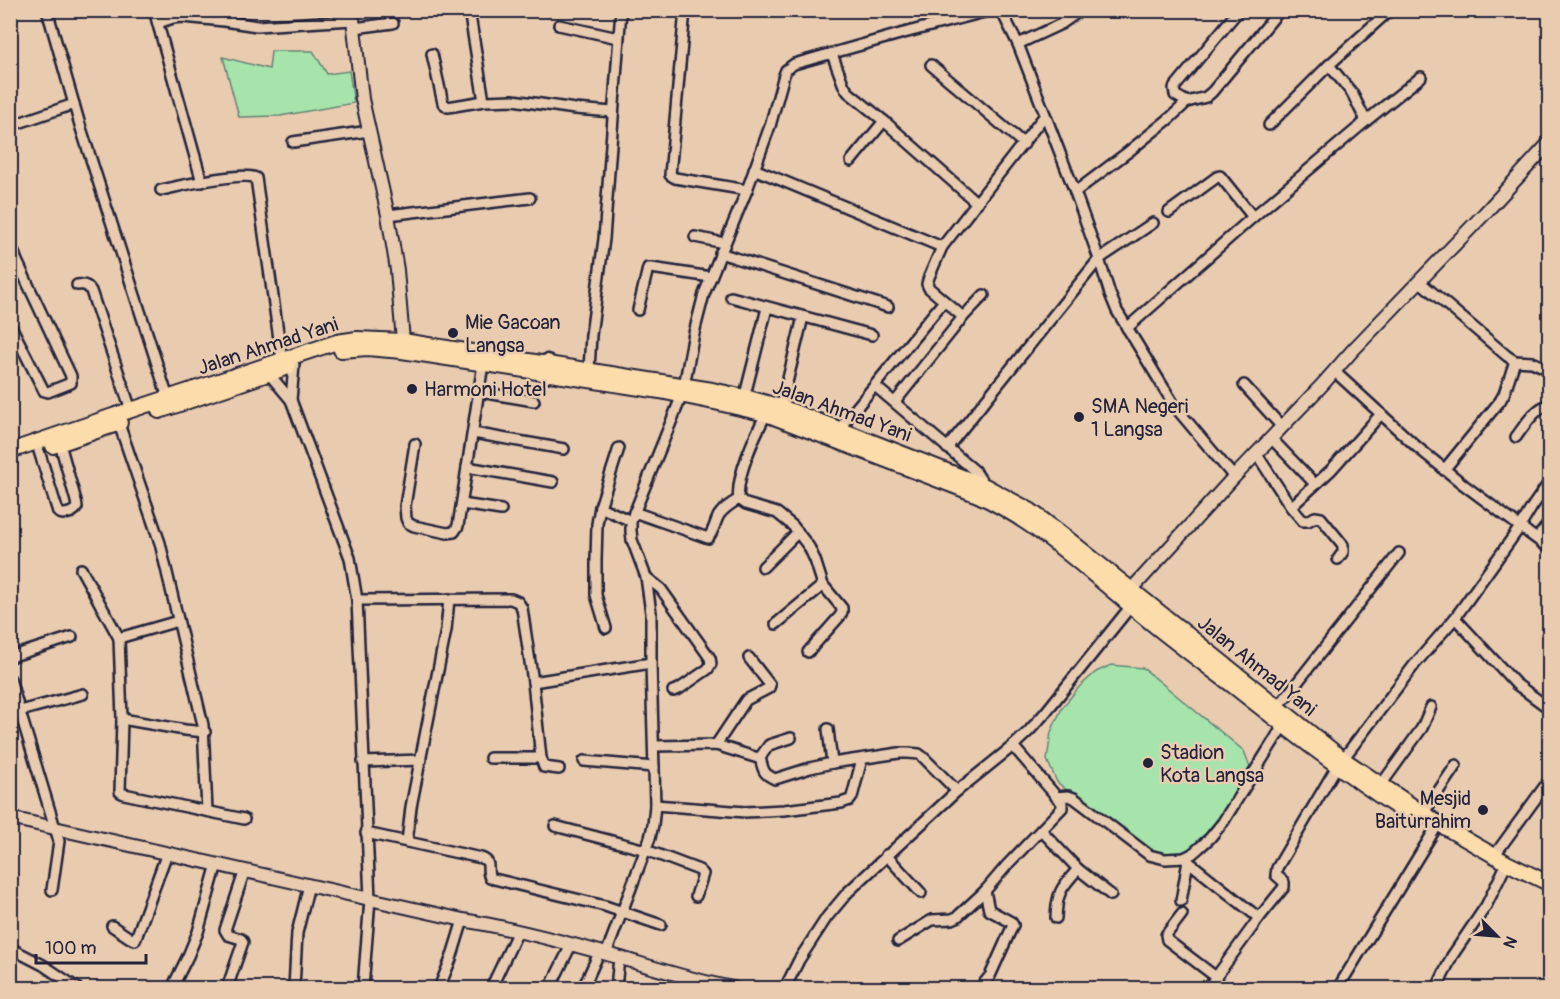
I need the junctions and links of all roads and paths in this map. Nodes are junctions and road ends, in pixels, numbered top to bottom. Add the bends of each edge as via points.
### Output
1 (47, 10) edge
2 (154, 10) edge
3 (469, 10) edge
4 (621, 10) edge
5 (685, 10) edge
6 (992, 10) edge
7 (1001, 10) edge
8 (1081, 10) edge
9 (1239, 10) edge
10 (1280, 10) edge
11 (1390, 10) edge
12 (353, 19) edge
13 (158, 23) junction
14 (393, 23) dead end
15 (559, 25) dead end
16 (618, 38) junction
17 (1018, 44) junction
18 (432, 54) dead end
19 (832, 54) junction
20 (931, 65) dead end
21 (1329, 65) junction
22 (1421, 77) dead end
23 (484, 101) junction
24 (1187, 102) junction
25 (74, 105) junction
26 (613, 112) junction
27 (1046, 116) junction
28 (884, 121) junction
29 (1366, 121) junction
30 (1269, 125) dead end
31 (10, 126) edge
32 (369, 131) junction
33 (293, 142) dead end
34 (1550, 142) edge
35 (1024, 144) junction
36 (851, 161) dead end
37 (754, 170) junction
38 (202, 182) junction
39 (161, 190) dead end
40 (747, 190) junction
41 (1075, 192) junction
42 (530, 198) dead end
43 (977, 202) junction
44 (1169, 212) dead end
45 (388, 215) junction
46 (1253, 217) junction
47 (1153, 223) dead end
48 (695, 237) dead end
49 (724, 243) junction
50 (11, 245) edge
51 (942, 248) junction
52 (720, 253) junction
53 (1099, 259) junction
54 (14, 263) edge
55 (711, 276) junction
56 (1419, 281) junction
57 (77, 285) dead end
58 (984, 295) dead end
59 (731, 297) dead end
60 (944, 301) junction
61 (888, 307) dead end
62 (767, 308) junction
63 (638, 310) dead end
64 (803, 317) junction
65 (963, 317) junction
66 (10, 324) edge
67 (1127, 328) junction
68 (872, 335) dead end
69 (403, 341) junction
70 (1515, 361) junction
71 (288, 363) junction
72 (483, 364) junction
73 (547, 368) junction
74 (589, 370) junction
75 (1550, 370) edge
76 (1334, 371) junction
77 (269, 374) junction
78 (1244, 385) dead end
79 (875, 386) junction
80 (683, 390) junction
81 (480, 392) junction
82 (168, 398) junction
83 (291, 400) junction
84 (534, 401) dead end
85 (743, 402) junction
86 (895, 402) junction
87 (1550, 404) edge
88 (781, 408) junction
89 (131, 410) junction
90 (766, 414) junction
91 (1381, 414) junction
92 (117, 419) junction
93 (1282, 427) junction
94 (839, 429) junction
95 (473, 433) junction
96 (1516, 436) dead end
97 (1271, 438) junction
98 (60, 444) junction
99 (415, 444) dead end
100 (619, 448) dead end
101 (947, 448) junction
102 (564, 449) dead end
103 (39, 451) junction
104 (11, 453) edge
105 (1256, 453) junction
106 (467, 467) junction
107 (1444, 470) junction
108 (1234, 477) junction
109 (553, 482) dead end
110 (1550, 482) edge
111 (1315, 484) junction
112 (985, 486) junction
113 (739, 499) junction
114 (462, 504) junction
115 (600, 507) junction
116 (1291, 507) junction
117 (501, 510) dead end
118 (633, 517) junction
119 (1550, 522) edge
120 (1520, 526) junction
121 (798, 532) junction
122 (1537, 538) junction
123 (1550, 549) edge
124 (1400, 553) dead end
125 (1338, 559) dead end
126 (763, 567) dead end
127 (81, 569) dead end
128 (646, 577) junction
129 (823, 585) junction
130 (1131, 590) junction
131 (449, 599) junction
132 (357, 600) junction
133 (1131, 606) junction
134 (1455, 618) junction
135 (178, 621) junction
136 (776, 624) dead end
137 (606, 628) dead end
138 (72, 637) dead end
139 (119, 638) junction
140 (808, 652) dead end
141 (10, 657) edge
142 (749, 658) dead end
143 (651, 663) junction
144 (10, 679) edge
145 (533, 682) junction
146 (673, 691) dead end
147 (83, 694) dead end
148 (1278, 707) junction
149 (1431, 707) dead end
150 (1550, 709) edge
151 (20, 711) junction
152 (122, 719) junction
153 (1283, 726) junction
154 (828, 729) dead end
155 (204, 732) junction
156 (791, 738) dead end
157 (716, 745) junction
158 (654, 746) junction
159 (1013, 746) junction
160 (760, 757) junction
161 (490, 758) dead end
162 (541, 758) junction
163 (862, 759) junction
164 (421, 760) junction
165 (584, 761) dead end
166 (363, 762) junction
167 (832, 763) junction
168 (1340, 763) junction
169 (1456, 765) dead end
170 (654, 767) junction
171 (559, 769) dead end
172 (1550, 779) edge
173 (1381, 785) junction
174 (957, 791) junction
175 (1056, 797) junction
176 (655, 805) junction
177 (207, 811) junction
178 (1423, 814) junction
179 (10, 818) edge
180 (243, 819) dead end
181 (555, 826) dead end
182 (56, 829) junction
183 (1041, 830) junction
184 (1434, 831) junction
185 (366, 833) junction
186 (407, 842) junction
187 (646, 850) junction
188 (167, 853) junction
189 (886, 855) junction
190 (1494, 856) junction
191 (1186, 859) junction
192 (217, 864) junction
193 (1505, 866) junction
194 (1078, 869) junction
195 (245, 870) junction
196 (1550, 884) edge
197 (309, 885) junction
198 (52, 890) dead end
199 (984, 891) junction
200 (921, 893) dead end
201 (1550, 894) edge
202 (1111, 895) dead end
203 (696, 896) dead end
204 (369, 899) junction
205 (1181, 901) dead end
206 (622, 911) junction
207 (1182, 914) dead end
208 (1056, 918) dead end
209 (1259, 918) junction
210 (463, 920) junction
211 (661, 925) dead end
212 (112, 926) dead end
213 (518, 931) junction
214 (898, 941) dead end
215 (571, 945) junction
216 (10, 948) edge
217 (608, 955) junction
218 (1216, 976) junction
219 (684, 983) edge
220 (76, 988) edge
221 (172, 988) edge
222 (227, 988) edge
223 (294, 988) edge
224 (363, 988) edge
225 (439, 988) edge
226 (491, 988) edge
227 (550, 988) edge
228 (583, 988) edge
229 (616, 988) edge
230 (731, 988) edge
231 (784, 988) edge
232 (980, 988) edge
233 (1208, 988) edge
234 (1338, 988) edge
235 (1437, 988) edge

1 - 25 street
2 - 13 street
3 - 23 street
4 - 16 street
5 - 40 street via 670,175
6 - 19 street
7 - 17 street
8 - 17 street
9 - 24 street via 1174,88 1175,95
10 - 24 street via 1212,92
11 - 21 street
12 - 13 street via 257,27 183,16
12 - 14 street
12 - 32 street
13 - 38 street
15 - 16 street
16 - 26 street
17 - 27 street
18 - 23 street via 445,106
19 - 28 street via 848,92
19 - 37 street via 794,64 786,70
20 - 35 street
21 - 29 street via 1352,93
21 - 30 street
22 - 29 street
23 - 26 street via 513,100
24 - 41 street
25 - 31 street
25 - 82 street
26 - 74 street
27 - 35 street
27 - 41 street
28 - 36 street
28 - 43 street
29 - 46 street
32 - 33 street
32 - 45 street
34 - 56 street
35 - 43 street
37 - 40 street
37 - 51 street
38 - 39 street
38 - 71 street via 245,175 256,178
40 - 49 street
41 - 53 street
42 - 45 street
43 - 51 street
44 - 46 street via 1220,176
45 - 69 street
46 - 67 street
47 - 53 street
48 - 49 street
49 - 52 street
50 - 54 street
51 - 60 street via 927,280 929,288
52 - 55 street
52 - 61 street
53 - 67 street
53 - 101 street
54 - 66 street via 67,365 71,383 44,391
55 - 63 street via 648,268
55 - 80 street via 699,312
56 - 70 street
56 - 76 street
57 - 89 street via 85,285 91,291
58 - 65 street
59 - 62 street
60 - 65 street
60 - 79 street
62 - 64 street
62 - 85 street
64 - 68 street
64 - 88 street
65 - 86 street
67 - 108 street via 1176,408
69 - 71 main road, Jalan Ahmad Yani via 347,340
69 - 73 main road, Jalan Ahmad Yani
70 - 75 street via 1532,362
70 - 107 street via 1500,401
71 - 72 main road via 340,350 367,348
71 - 77 main road
71 - 82 main road, Jalan Ahmad Yani
71 - 83 street
72 - 73 main road
72 - 81 street
73 - 74 main road, Jalan Ahmad Yani
73 - 80 main road
74 - 80 main road, Jalan Ahmad Yani
76 - 91 street
76 - 93 street
77 - 83 street
77 - 92 main road
78 - 93 street
79 - 86 street
79 - 94 street
80 - 85 main road, Jalan Ahmad Yani
80 - 118 street
81 - 84 street
81 - 95 street
82 - 89 main road, Jalan Ahmad Yani
83 - 132 street via 350,558
85 - 88 main road, Jalan Ahmad Yani
85 - 90 main road
86 - 101 street
87 - 96 street via 1537,411
88 - 94 main road, Jalan Ahmad Yani
89 - 92 main road, Jalan Ahmad Yani
90 - 113 street via 745,463
90 - 133 main road via 996,503 1061,548
91 - 107 street
91 - 111 street
92 - 98 main road
92 - 104 main road, Jalan Ahmad Yani
92 - 135 street via 160,543
93 - 97 street
94 - 112 main road, Jalan Ahmad Yani
95 - 102 street
95 - 106 street
97 - 105 street
97 - 111 street
98 - 103 main road
98 - 103 street via 76,501 74,511 58,512
99 - 114 street via 405,506 408,523 454,532
100 - 115 street
101 - 112 street via 975,471
103 - 104 main road
105 - 108 street
105 - 116 street
106 - 109 street
106 - 114 street
107 - 120 street
108 - 130 street
110 - 120 street
111 - 116 street
112 - 130 main road, Jalan Ahmad Yani via 1031,511
113 - 118 street via 719,515 708,538
113 - 121 street via 777,513
114 - 117 street
115 - 118 street
115 - 137 street via 597,595
116 - 125 street via 1303,520 1318,517 1326,525 1343,545
118 - 128 street via 632,540
119 - 122 street
120 - 122 street
120 - 134 street
121 - 126 street
121 - 129 street via 809,547
122 - 123 street
124 - 148 street
127 - 139 street
128 - 143 street
128 - 146 street via 661,589 710,658 708,669
129 - 136 street
129 - 140 street via 842,612
130 - 148 main road, Jalan Ahmad Yani
131 - 132 street
131 - 145 street via 518,602
131 - 164 street
132 - 166 street
133 - 153 main road
133 - 159 street via 1045,713
134 - 150 street via 1516,684
134 - 168 street
135 - 139 street
135 - 155 street
138 - 141 street
139 - 152 street
142 - 157 street via 770,686 746,700
143 - 145 street
143 - 158 street
144 - 151 street
145 - 162 street
147 - 151 street
148 - 168 main road, Jalan Ahmad Yani
149 - 173 street via 1422,728
151 - 182 street
152 - 155 street
152 - 177 street via 120,792
153 - 168 main road
153 - 191 street via 1223,822
154 - 167 street
155 - 177 street
156 - 160 street via 769,746
157 - 158 street
157 - 160 street
158 - 170 street
159 - 174 street
159 - 175 street
160 - 167 street via 767,776 775,779
161 - 162 street
162 - 171 street via 544,767
163 - 167 street
163 - 174 street via 919,754
163 - 176 street via 852,797 841,803 746,812
164 - 166 street
164 - 186 street
165 - 170 street
166 - 185 street
168 - 173 main road, Jalan Ahmad Yani
168 - 184 main road
168 - 209 street via 1277,868 1276,876 1284,887
169 - 178 street
170 - 176 street
172 - 190 street
173 - 178 main road, Jalan Ahmad Yani
174 - 189 street
175 - 183 street via 1062,808
175 - 191 street via 1074,798 1149,855 1165,860
176 - 187 street
177 - 180 street
178 - 190 main road, Jalan Ahmad Yani
179 - 182 street
181 - 187 street
182 - 188 street
182 - 198 street via 59,845
183 - 194 street
183 - 199 street
184 - 193 main road
184 - 234 street
185 - 186 street
185 - 204 street
186 - 206 street via 487,860 488,876 492,878
187 - 203 street via 701,871 703,879
187 - 206 street
188 - 192 street
188 - 212 street via 135,940
189 - 200 street
189 - 231 street via 827,917
190 - 193 main road, Jalan Ahmad Yani
191 - 205 street
191 - 209 street
192 - 195 street
192 - 221 street via 198,932
193 - 196 main road, Jalan Ahmad Yani
193 - 201 main road
193 - 235 street
194 - 202 street
194 - 208 street via 1060,890
195 - 197 street
195 - 222 street via 225,930 243,942
197 - 204 street
197 - 223 street via 297,933
199 - 214 street via 955,918 935,919
199 - 232 street via 990,910 1013,926 990,976
204 - 210 street
204 - 224 street
206 - 211 street
206 - 217 street
207 - 218 street via 1166,935 1167,940
209 - 218 street
210 - 213 street
210 - 225 street
213 - 215 street
213 - 226 street
215 - 217 street
215 - 227 street
216 - 220 street via 43,964
217 - 219 street
217 - 228 street
217 - 229 street
218 - 233 street
219 - 230 street

